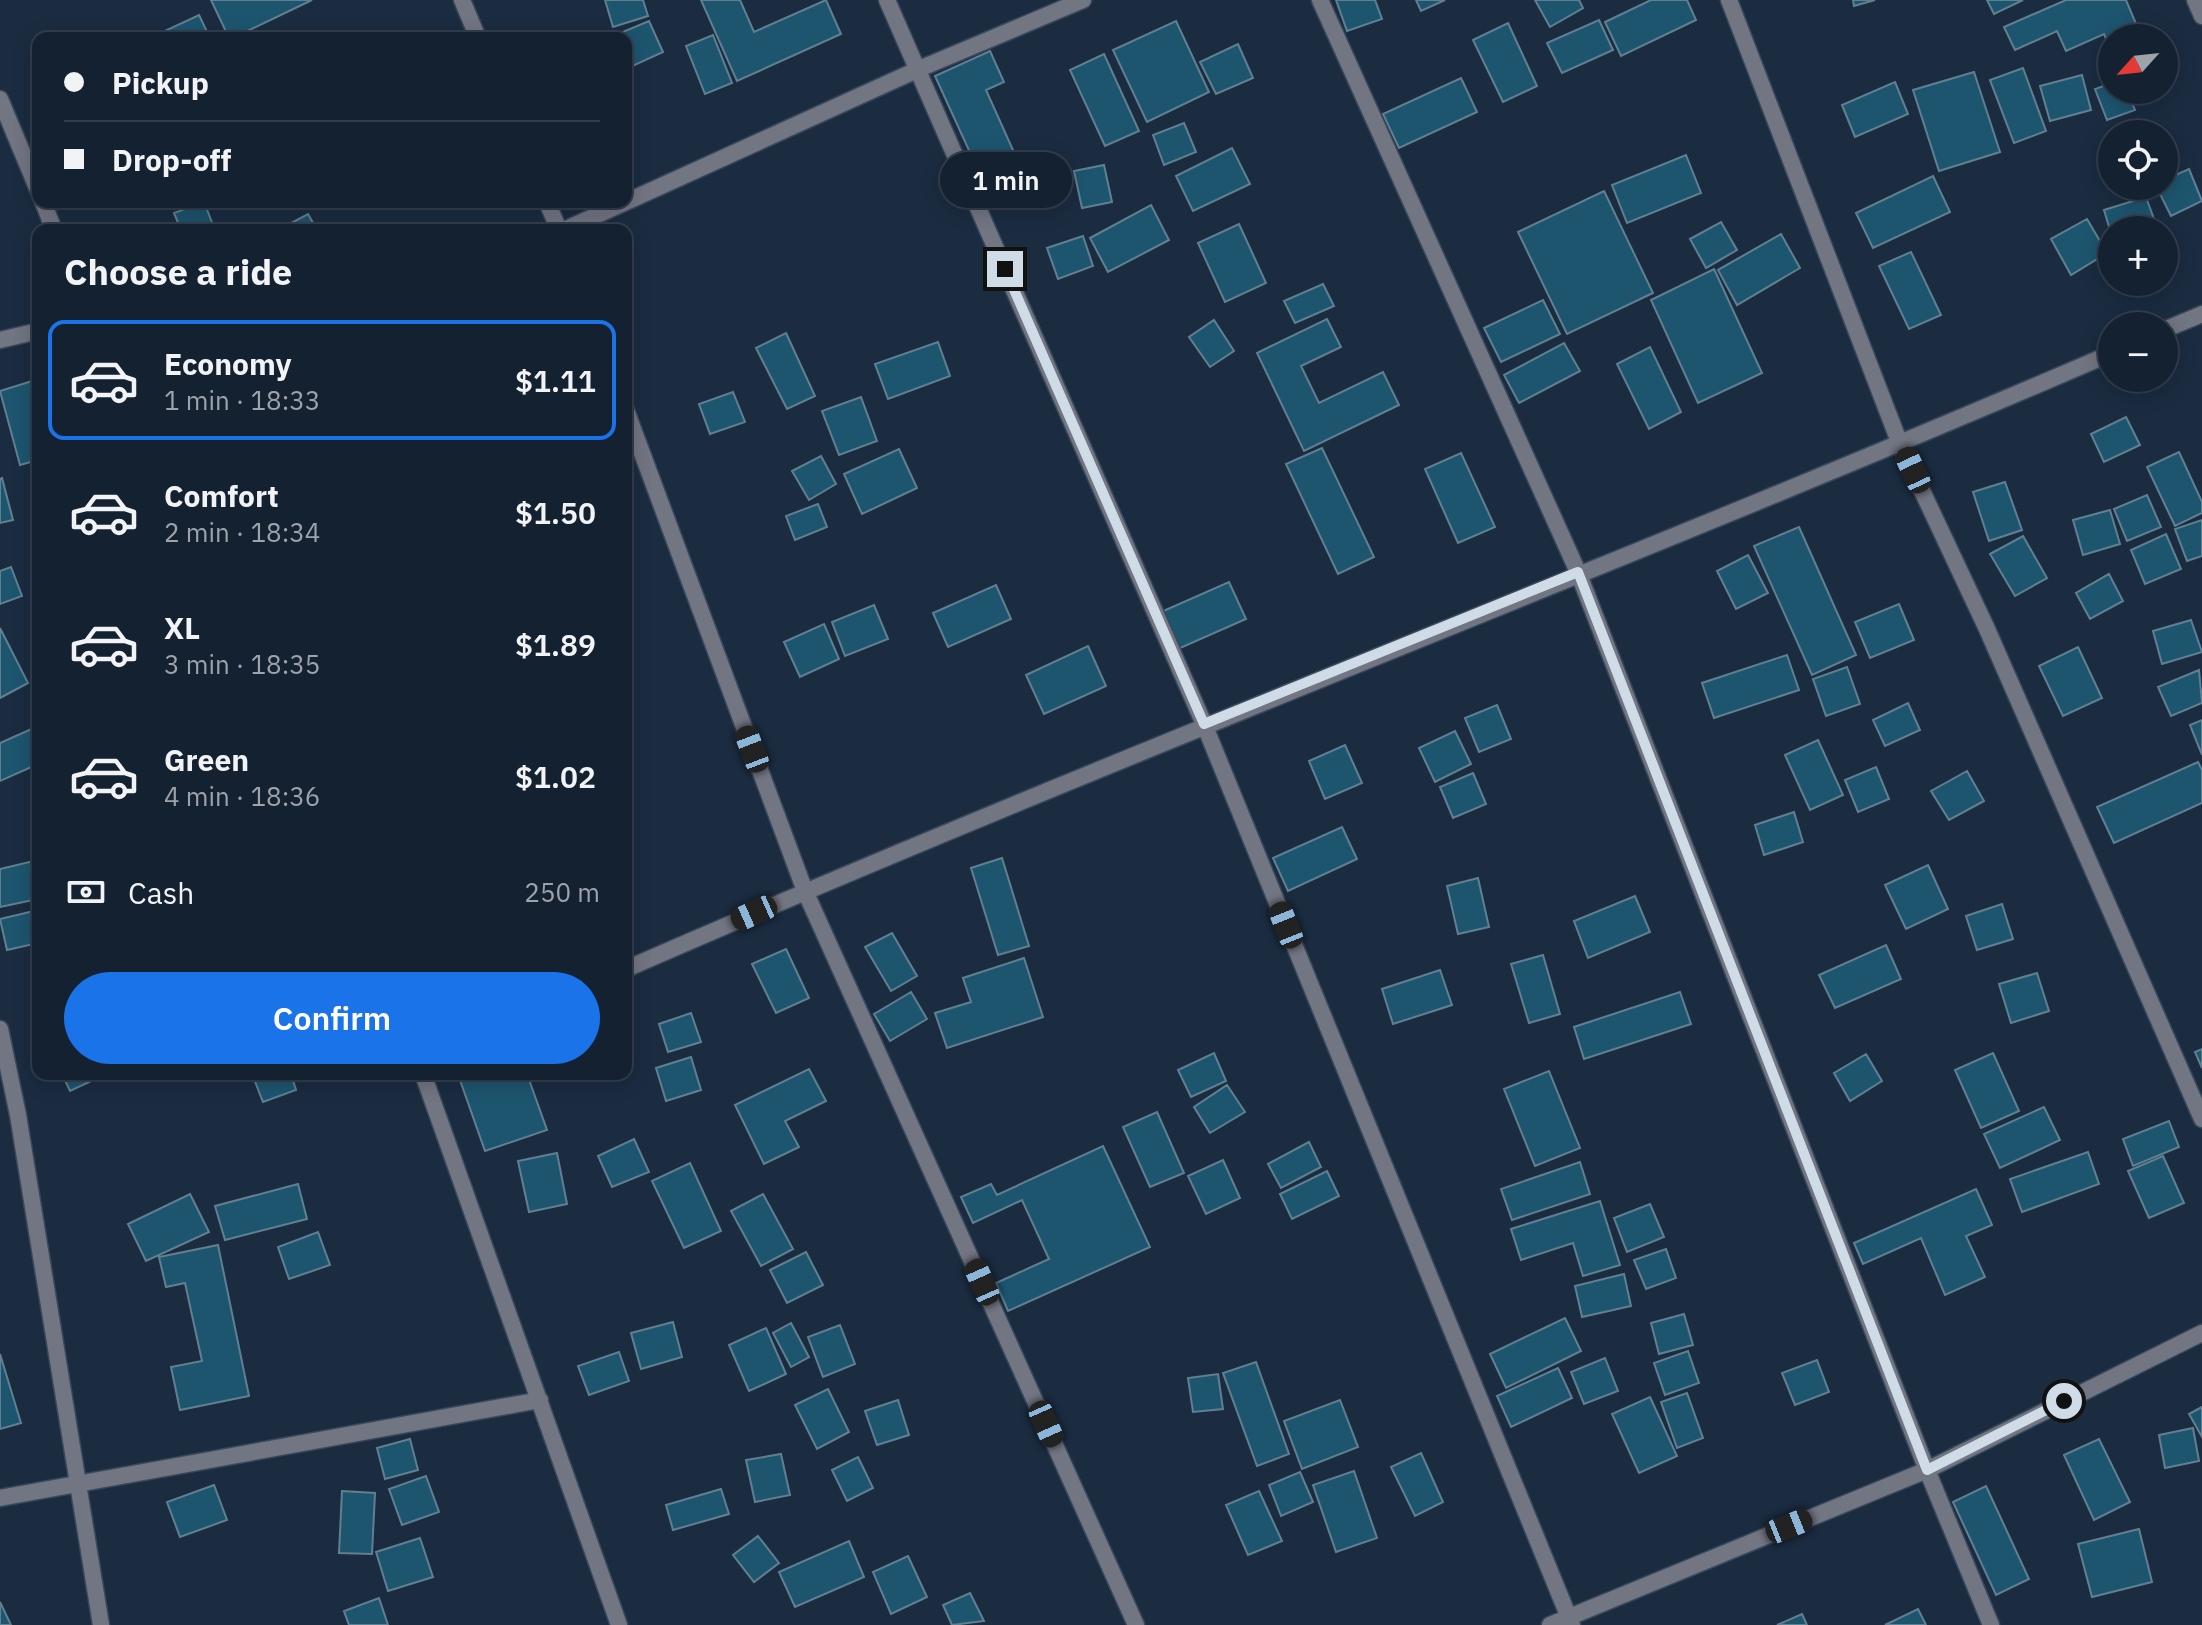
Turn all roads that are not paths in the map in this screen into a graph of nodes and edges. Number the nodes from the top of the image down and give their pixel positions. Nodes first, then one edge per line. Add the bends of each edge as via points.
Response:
1 (462, 0) edge
2 (887, 0) edge
3 (1083, 0) edge
4 (1320, 0) edge
5 (1729, 0) edge
6 (2195, 0) edge
7 (2202, 16) edge
8 (475, 32) edge
9 (919, 69) junction
10 (0, 99) edge
11 (32, 176) edge
12 (632, 199) edge
13 (612, 208) edge
14 (575, 224) edge
15 (2202, 314) edge
16 (2178, 324) edge
17 (32, 332) edge
18 (0, 340) edge
19 (2098, 359) edge
20 (632, 426) edge
21 (1900, 444) junction
22 (1578, 572) junction
23 (1204, 724) junction
24 (805, 891) junction
25 (632, 966) edge
26 (0, 1029) edge
27 (425, 1080) edge
28 (2202, 1119) edge
29 (2202, 1333) edge
30 (540, 1400) junction
31 (1927, 1470) junction
32 (79, 1484) junction
33 (0, 1498) edge
34 (1571, 1620) edge
35 (101, 1625) edge
36 (619, 1625) edge
37 (1136, 1625) edge
38 (1550, 1625) edge
39 (1991, 1625) edge

1 - 8 street
2 - 9 street
3 - 9 street
4 - 22 street
5 - 21 street
6 - 7 street
9 - 12 street
9 - 23 street
10 - 11 street
13 - 14 street
15 - 16 street
17 - 18 street
19 - 21 street
20 - 24 street
21 - 22 street
21 - 28 street
22 - 23 street
22 - 31 street
23 - 24 street
23 - 34 street
24 - 25 street
24 - 37 street
26 - 32 street
27 - 30 street
29 - 31 street
30 - 32 street
30 - 36 street
31 - 34 street
31 - 39 street
32 - 33 street
32 - 35 street
34 - 38 street

